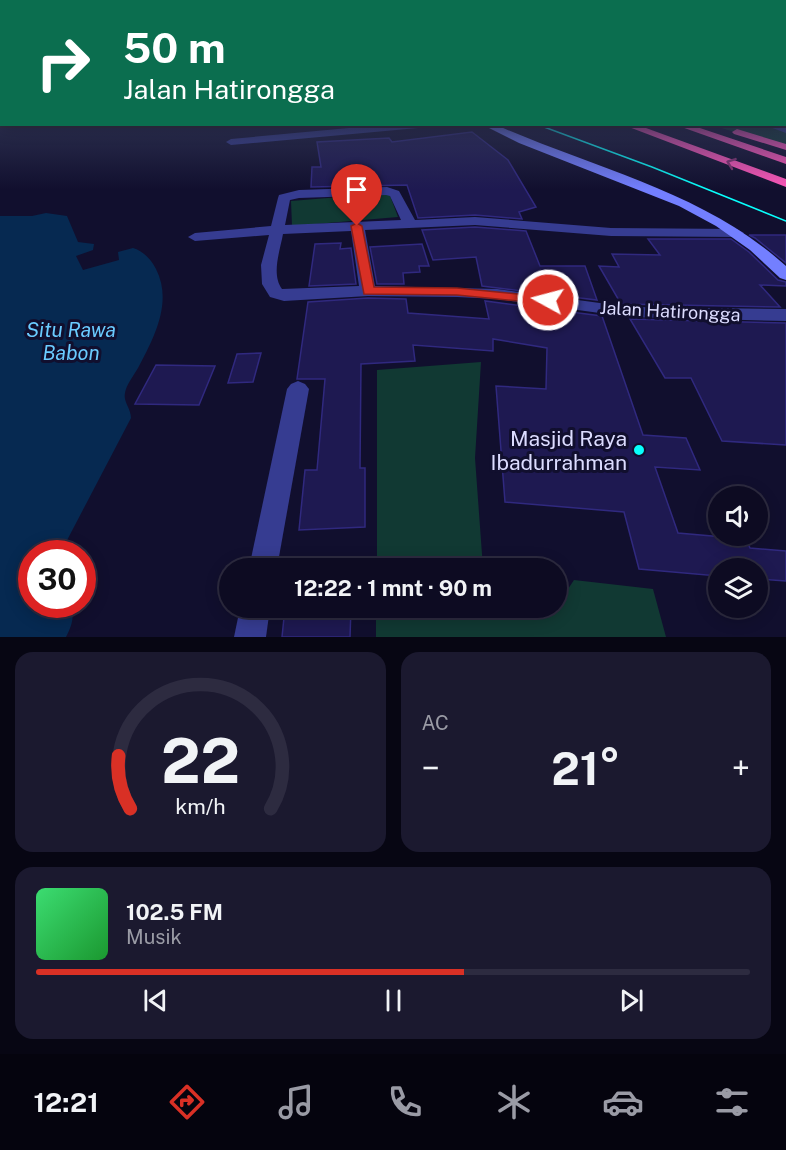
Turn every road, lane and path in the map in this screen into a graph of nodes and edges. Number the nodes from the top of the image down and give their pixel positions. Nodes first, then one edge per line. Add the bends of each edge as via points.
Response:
1 (355, 131) edge
2 (499, 131) edge
3 (644, 131) edge
4 (697, 131) edge
5 (734, 131) edge
6 (231, 142) dead end
7 (786, 147) edge
8 (786, 161) edge
9 (786, 183) edge
10 (410, 224) junction
11 (357, 226) junction
12 (277, 230) junction
13 (737, 233) junction
14 (195, 237) dead end
15 (786, 274) edge
16 (368, 291) junction
17 (786, 315) edge
18 (298, 389) dead end
19 (265, 558) edge
20 (253, 618) edge
21 (250, 637) edge

1 - 6 street
2 - 13 street via 674,200
9 -> 3 highway
4 - 8 highway
5 - 7 highway
10 - 11 street
10 - 12 street via 392,192 299,194 282,200
10 - 13 street via 475,221 611,232
11 - 12 street
11 - 16 street
12 - 14 street
12 - 16 street, Jalan Hatirongga via 269,265 270,284 276,294 297,297
13 - 15 street
16 - 17 street, Jalan Hatirongga via 497,294 629,312
18 - 19 street
20 - 21 street

